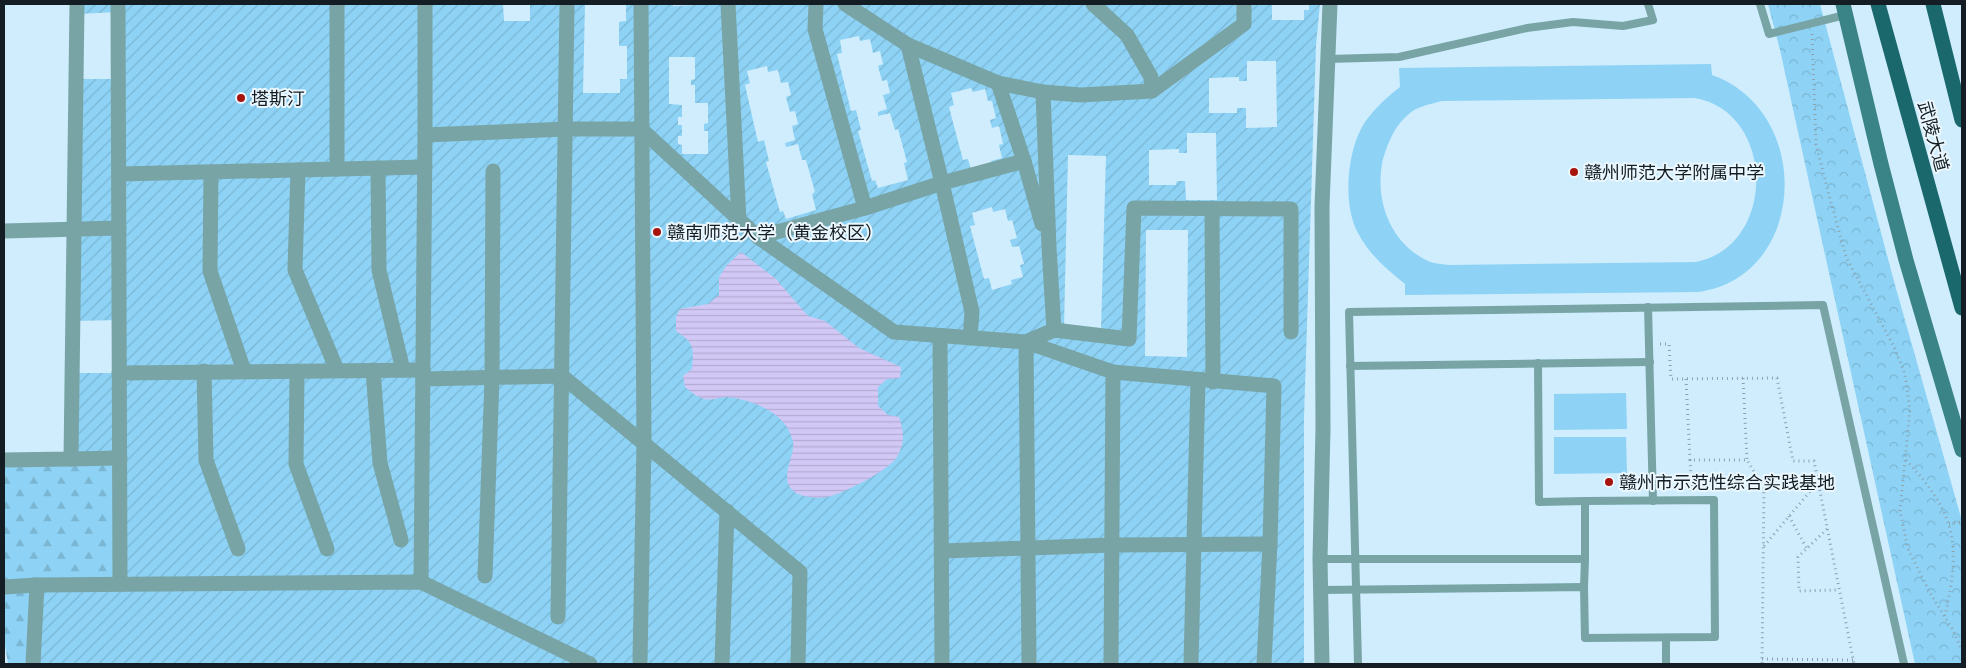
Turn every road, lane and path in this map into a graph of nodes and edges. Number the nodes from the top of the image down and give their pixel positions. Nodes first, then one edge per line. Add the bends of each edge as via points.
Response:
1 (77, 4) edge
2 (118, 4) edge
3 (337, 4) edge
4 (425, 4) edge
5 (567, 4) edge
6 (640, 4) edge
7 (728, 4) edge
8 (816, 4) edge
9 (845, 4) edge
10 (1093, 4) edge
11 (1244, 4) edge
12 (1330, 4) edge
13 (1648, 4) edge
14 (1760, 4) edge
15 (1878, 4) edge
16 (1933, 4) edge
17 (1844, 10) edge
18 (1812, 24) junction
19 (908, 45) junction
20 (1329, 59) junction
21 (998, 83) junction
22 (1152, 90) junction
23 (1043, 92) junction
24 (1962, 120) edge
25 (566, 129) junction
26 (641, 129) junction
27 (425, 135) junction
28 (1024, 161) junction
29 (425, 167) junction
30 (378, 168) junction
31 (337, 169) junction
32 (298, 170) junction
33 (493, 171) dead end
34 (211, 172) junction
35 (119, 174) junction
36 (942, 183) junction
37 (865, 208) junction
38 (1212, 209) junction
39 (739, 221) junction
40 (119, 228) junction
41 (74, 229) junction
42 (4, 231) edge
43 (758, 237) junction
44 (1049, 247) junction
45 (1648, 307) junction
46 (1962, 308) edge
47 (1054, 330) junction
48 (1291, 332) dead end
49 (940, 336) junction
50 (970, 338) junction
51 (1026, 342) junction
52 (1649, 344) junction
53 (1650, 362) junction
54 (1538, 363) junction
55 (1350, 366) junction
56 (297, 370) junction
57 (337, 370) junction
58 (373, 370) junction
59 (404, 370) junction
60 (204, 371) junction
61 (244, 371) junction
62 (1113, 372) junction
63 (119, 373) junction
64 (423, 374) junction
65 (562, 376) junction
66 (492, 378) junction
67 (1743, 378) junction
68 (1686, 379) junction
69 (1206, 381) junction
70 (644, 443) junction
71 (1962, 450) edge
72 (120, 458) junction
73 (71, 459) junction
74 (4, 460) edge
75 (1690, 460) junction
76 (1747, 460) junction
77 (1906, 460) junction
78 (1818, 482) junction
79 (1693, 500) junction
80 (1585, 501) junction
81 (1653, 501) junction
82 (728, 511) junction
83 (1789, 516) junction
84 (1962, 522) edge
85 (1948, 524) junction
86 (1827, 528) junction
87 (401, 540) dead end
88 (1193, 544) junction
89 (1270, 544) junction
90 (1112, 545) junction
91 (1763, 547) junction
92 (238, 549) dead end
93 (326, 549) dead end
94 (1029, 549) junction
95 (1807, 549) junction
96 (942, 551) junction
97 (1320, 559) junction
98 (1355, 559) junction
99 (1585, 559) junction
100 (485, 576) dead end
101 (421, 582) junction
102 (120, 584) junction
103 (37, 585) junction
104 (4, 587) edge
105 (1584, 587) junction
106 (1321, 590) junction
107 (1356, 590) junction
108 (1839, 590) junction
109 (558, 617) dead end
110 (1945, 617) junction
111 (1666, 638) junction
112 (1962, 651) edge
113 (1762, 659) junction
114 (1852, 660) junction
115 (640, 661) dead end
116 (33, 664) edge
117 (590, 664) edge
118 (722, 664) edge
119 (798, 664) edge
120 (942, 664) edge
121 (1029, 664) edge
122 (1110, 664) edge
123 (1191, 664) edge
124 (1264, 664) edge
125 (1322, 664) edge
126 (1358, 664) edge
127 (1666, 664) edge
128 (1762, 664) edge
129 (1854, 664) edge
130 (1904, 664) edge

1 - 41 street
2 - 35 street
3 - 31 street
4 - 27 street
5 - 25 street
6 - 26 street
7 - 39 street
8 - 37 street via 815,30
9 - 19 street
10 - 22 street via 1127,35 1151,77
11 - 22 street via 1244,24
12 - 20 street
13 - 20 lane via 1653,20 1623,26 1573,22 1527,28 1399,57
14 - 18 lane via 1769,34
15 - 46 main road, 武陵大道
16 - 24 main road, 武陵大道
17 - 18 lane
17 - 71 street via 1906,260
18 - 77 path via 1816,144 1846,257 1905,374 1910,410
19 - 21 street
19 - 36 street
20 - 97 street via 1322,206
21 - 23 street
21 - 28 street
22 - 23 street via 1081,95
23 - 44 street
25 - 26 street
25 - 27 street
25 - 65 street
26 - 39 street
26 - 70 street
27 - 29 street
28 - 36 street
28 - 44 street
29 - 30 street
29 - 64 street
30 - 31 street
30 - 59 street via 379,270
31 - 32 street
32 - 34 street
32 - 57 street via 295,270
33 - 66 street
34 - 35 street
34 - 61 street via 210,271
35 - 40 street
36 - 37 street
36 - 50 street via 972,312
37 - 43 street
38 - 47 street via 1134,208 1130,338
38 - 48 street via 1291,209
38 - 69 street
39 - 43 street
40 - 41 street
40 - 63 street
41 - 42 street
41 - 73 street
43 - 49 street via 894,332
44 - 47 street
45 - 52 lane
45 - 55 lane via 1349,312
45 - 130 lane via 1824,305
47 - 51 street
49 - 50 street
49 - 96 street
50 - 51 street
51 - 62 street
51 - 94 street
52 - 53 lane
52 - 68 path via 1669,344 1671,379
53 - 54 lane
53 - 81 lane
54 - 55 lane
54 - 80 lane via 1539,502
55 - 98 lane
56 - 57 street
56 - 61 street
56 - 93 street via 296,464
57 - 58 street
58 - 59 street
58 - 87 street via 380,462
59 - 64 street
60 - 61 street
60 - 63 street
60 - 92 street via 206,460
62 - 69 street
62 - 90 street
63 - 72 street
64 - 66 street
64 - 101 street
65 - 66 street
65 - 70 street
65 - 109 street
66 - 100 street
67 - 68 path
67 - 76 path
67 - 78 path via 1777,378 1793,461 1814,461
68 - 75 path
69 - 88 street
69 - 89 street via 1274,386
70 - 82 street
70 - 115 street
72 - 73 street
72 - 102 street
73 - 74 street
75 - 76 path
75 - 79 path
76 - 91 path via 1764,488
77 - 85 path via 1933,491 1944,509
77 - 110 path via 1900,510 1908,549
78 - 83 path
78 - 86 path
79 - 81 lane
79 - 111 lane via 1714,500 1715,637
80 - 81 lane
80 - 99 lane
82 - 118 street
82 - 119 street via 800,572
83 - 91 path
83 - 95 path
84 - 85 path
85 - 110 path via 1954,551
86 - 95 path
86 - 108 path
88 - 89 street
88 - 90 street
88 - 123 street
89 - 124 street
90 - 94 street
90 - 122 street
91 - 113 path
94 - 96 street
94 - 121 street
95 - 108 path via 1798,557 1799,591
96 - 120 street
97 - 98 lane
97 - 106 street
98 - 99 lane
98 - 107 lane
99 - 105 lane
101 - 102 street
101 - 117 street
102 - 103 street
103 - 104 street
103 - 116 street
105 - 107 lane
105 - 111 lane via 1585,638
106 - 107 lane
106 - 125 street
107 - 126 lane
108 - 114 path
110 - 112 path
111 - 127 lane
113 - 114 path
113 - 128 path
114 - 129 path

